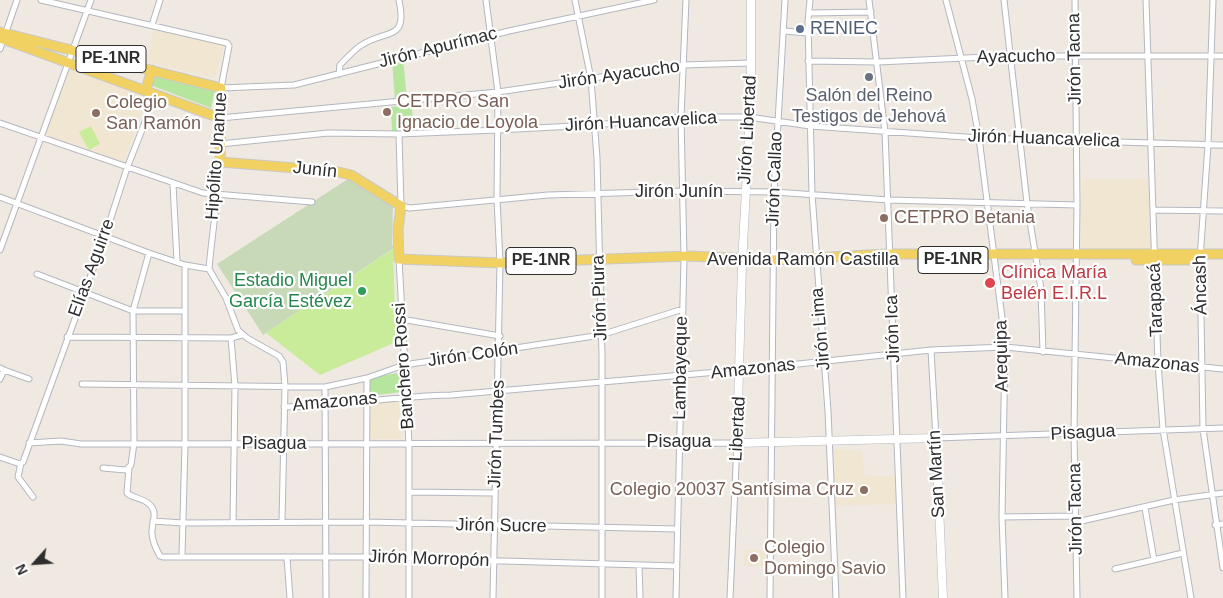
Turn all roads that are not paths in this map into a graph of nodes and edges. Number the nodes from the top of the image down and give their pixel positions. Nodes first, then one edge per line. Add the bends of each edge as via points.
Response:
1 (17, 0) edge
2 (41, 0) edge
3 (91, 0) edge
4 (160, 0) edge
5 (399, 0) edge
6 (486, 0) edge
7 (576, 0) edge
8 (654, 0) edge
9 (686, 0) edge
10 (751, 0) edge
11 (785, 0) edge
12 (810, 0) edge
13 (869, 0) edge
14 (946, 0) edge
15 (1004, 0) edge
16 (1075, 0) edge
17 (1146, 0) edge
18 (1213, 0) edge
19 (87, 12) junction
20 (871, 12) junction
21 (809, 13) junction
22 (579, 16) junction
23 (152, 25) junction
24 (784, 31) junction
25 (808, 33) junction
26 (2, 35) edge
27 (491, 36) junction
28 (0, 49) edge
29 (74, 49) junction
30 (1009, 56) junction
31 (1211, 56) junction
32 (1223, 56) edge
33 (1076, 57) junction
34 (1148, 57) junction
35 (961, 58) junction
36 (808, 61) junction
37 (878, 62) junction
38 (69, 63) junction
39 (751, 63) junction
40 (683, 65) junction
41 (152, 70) junction
42 (339, 74) junction
43 (591, 79) junction
44 (221, 88) junction
45 (146, 90) junction
46 (498, 92) junction
47 (156, 94) junction
48 (681, 117) junction
49 (750, 117) junction
50 (220, 118) junction
51 (778, 121) junction
52 (0, 123) edge
53 (593, 125) junction
54 (810, 126) junction
55 (498, 130) junction
56 (886, 132) junction
57 (399, 134) junction
58 (41, 137) junction
59 (979, 138) junction
60 (1020, 139) junction
61 (1076, 141) junction
62 (1151, 143) junction
63 (220, 144) junction
64 (1208, 145) junction
65 (1223, 145) edge
66 (220, 162) junction
67 (127, 168) junction
68 (173, 184) junction
69 (684, 191) junction
70 (596, 192) junction
71 (745, 192) junction
72 (774, 192) junction
73 (812, 194) junction
74 (218, 196) junction
75 (0, 197) edge
76 (497, 199) junction
77 (889, 200) junction
78 (312, 202) dead end
79 (1027, 203) junction
80 (18, 204) junction
81 (989, 204) junction
82 (1077, 205) junction
83 (401, 206) junction
84 (1203, 209) junction
85 (1153, 210) junction
86 (1223, 211) edge
87 (105, 236) junction
88 (0, 250) edge
89 (149, 253) junction
90 (1223, 254) edge
91 (1155, 256) junction
92 (891, 257) junction
93 (1037, 257) junction
94 (1200, 257) junction
95 (684, 258) junction
96 (816, 258) junction
97 (994, 258) junction
98 (1076, 258) junction
99 (399, 259) junction
100 (599, 260) junction
101 (1223, 260) edge
102 (177, 261) junction
103 (742, 261) junction
104 (500, 262) junction
105 (773, 262) junction
106 (185, 265) junction
107 (209, 269) junction
108 (37, 274) dead end
109 (84, 294) junction
110 (683, 309) junction
111 (133, 311) junction
112 (184, 311) junction
113 (401, 319) junction
114 (242, 335) junction
115 (601, 335) junction
116 (500, 336) junction
117 (67, 337) junction
118 (133, 337) junction
119 (186, 338) junction
120 (231, 338) junction
121 (1005, 347) junction
122 (930, 350) junction
123 (500, 352) junction
124 (1043, 352) junction
125 (894, 354) junction
126 (1075, 354) junction
127 (823, 361) junction
128 (1158, 363) junction
129 (404, 365) junction
130 (772, 368) junction
131 (1203, 368) junction
132 (2, 369) edge
133 (1223, 369) edge
134 (741, 370) junction
135 (683, 375) junction
136 (366, 378) junction
137 (0, 379) edge
138 (29, 379) dead end
139 (602, 381) junction
140 (82, 384) dead end
141 (132, 384) junction
142 (184, 385) junction
143 (235, 386) junction
144 (285, 386) junction
145 (325, 387) junction
146 (499, 390) junction
147 (406, 396) junction
148 (367, 400) junction
149 (284, 406) junction
150 (326, 406) junction
151 (1203, 428) junction
152 (1223, 428) edge
153 (1164, 429) junction
154 (1074, 434) junction
155 (1002, 436) junction
156 (936, 438) junction
157 (898, 440) junction
158 (830, 441) junction
159 (602, 442) junction
160 (679, 442) junction
161 (774, 442) junction
162 (29, 443) junction
163 (134, 443) junction
164 (498, 443) junction
165 (737, 443) junction
166 (185, 444) junction
167 (284, 444) junction
168 (325, 444) junction
169 (368, 444) junction
170 (409, 444) junction
171 (235, 445) junction
172 (0, 457) edge
173 (21, 464) junction
174 (103, 468) dead end
175 (129, 468) junction
176 (409, 492) junction
177 (495, 493) junction
178 (1223, 493) edge
179 (1212, 495) junction
180 (33, 497) dead end
181 (1174, 500) junction
182 (1145, 508) junction
183 (1002, 517) junction
184 (1076, 519) junction
185 (153, 521) junction
186 (282, 522) junction
187 (367, 522) junction
188 (182, 523) junction
189 (233, 523) junction
190 (326, 523) junction
191 (409, 523) junction
192 (1223, 524) edge
193 (1215, 525) junction
194 (495, 526) junction
195 (603, 528) junction
196 (677, 529) junction
197 (1183, 553) junction
198 (1222, 554) edge
199 (182, 555) junction
200 (326, 557) junction
201 (366, 557) junction
202 (287, 558) junction
203 (409, 559) junction
204 (1154, 560) junction
205 (494, 561) junction
206 (602, 562) junction
207 (639, 565) junction
208 (677, 566) junction
209 (1223, 568) edge
210 (1115, 569) dead end
211 (290, 598) edge
212 (326, 598) edge
213 (366, 598) edge
214 (409, 598) edge
215 (493, 598) edge
216 (602, 598) edge
217 (640, 598) edge
218 (676, 598) edge
219 (730, 598) edge
220 (770, 598) edge
221 (836, 598) edge
222 (903, 598) edge
223 (943, 598) edge
224 (1006, 598) edge
225 (1077, 598) edge
226 (1191, 598) edge

1 - 26 street
2 - 19 street
3 - 19 street
4 - 23 street
5 - 42 street via 402,25 360,45 340,65
6 - 27 street, Jirón Tumbes
7 - 22 street, Jirón Piura
8 - 22 street, Jirón Apurímac
9 - 40 street, Lambayeque
10 - 39 street, Jirón Libertad
11 - 24 street, Jirón Callao
12 - 21 street, Jirón Lima
13 - 20 street, Jirón Ica
14 - 35 street, Arequipa
15 - 30 street
16 - 33 street, Jirón Tacna
17 - 34 street, Tarapacá
18 - 31 street, Áncash
19 - 23 street
19 - 29 street
20 - 21 street
20 - 37 street, Jirón Ica
21 - 25 street, Jirón Lima
22 - 27 street, Jirón Apurímac
22 - 43 street, Jirón Piura
23 - 44 street, Hipólito Unanue via 229,44
24 - 25 street
24 - 51 street, Jirón Callao
25 - 36 street, Jirón Lima
26 - 28 street
26 - 29 main road, PE-1NR
26 - 38 main road
27 - 42 street, Jirón Apurímac
27 - 46 street, Jirón Tumbes
29 - 38 street
29 - 41 main road, PE-1NR
30 - 33 street, Ayacucho
30 - 35 street, Ayacucho
30 - 60 street
31 - 32 street, Ayacucho
31 - 34 street, Ayacucho
31 - 64 street, Áncash
33 - 34 street, Ayacucho
33 - 61 street, Jirón Tacna
34 - 62 street, Tarapacá
35 - 37 street, Ayacucho
35 - 59 street, Arequipa
36 - 37 street, Ayacucho
36 - 54 street, Jirón Lima
37 - 56 street, Jirón Ica
38 - 45 main road
38 - 58 street
39 - 40 street, Jirón Ayacucho
39 - 49 street, Jirón Libertad
40 - 43 street, Jirón Ayacucho
40 - 48 street, Lambayeque
41 - 44 main road, PE-1NR
41 - 45 main road
42 - 44 street, Jirón Apurímac via 294,85
43 - 46 street, Jirón Ayacucho
43 - 53 street, Jirón Piura
44 - 50 main road, Hipólito Unanue
45 - 47 main road
46 - 50 street, Jirón Ayacucho
46 - 55 street, Jirón Tumbes
47 - 50 main road
47 - 67 street, Elías Aguirre
48 - 49 street, Jirón Huancavelica
48 - 53 street, Jirón Huancavelica
48 - 69 street, Lambayeque
49 - 51 street, Jirón Huancavelica
49 - 71 street, Jirón Libertad
50 - 63 main road, Hipólito Unanue
51 - 54 street, Jirón Huancavelica
51 - 72 street, Jirón Callao
52 - 58 street
53 - 55 street, Jirón Huancavelica
53 - 70 street, Jirón Piura via 597,158
54 - 56 street, Jirón Huancavelica
54 - 73 street, Jirón Lima
55 - 57 street, Jirón Huancavelica
55 - 76 street, Jirón Tumbes
56 - 59 street, Jirón Huancavelica
56 - 77 street, Jirón Ica
57 - 63 street, Jirón Huancavelica via 328,133
57 - 83 street, Banchero Rossi
58 - 67 street
58 - 80 street
59 - 60 street, Jirón Huancavelica
59 - 81 street, Arequipa
60 - 61 street, Jirón Huancavelica
60 - 79 street
61 - 62 street, Jirón Huancavelica
61 - 82 street, Jirón Tacna
62 - 64 street, Jirón Huancavelica
62 - 85 street, Tarapacá
63 - 66 main road, Hipólito Unanue
64 - 65 street, Jirón Huancavelica
64 - 84 street, Áncash
66 - 74 street, Hipólito Unanue
66 - 83 main road, Junín via 351,174
67 - 68 street
67 - 87 street, Elías Aguirre
68 - 74 street
68 - 102 street
69 - 70 street, Jirón Junín
69 - 71 street, Jirón Junín
69 - 95 street, Lambayeque
70 - 76 street, Jirón Junín
70 - 100 street, Jirón Piura
71 - 72 street, Jirón Junín
71 - 103 street, Jirón Libertad
72 - 73 street, Jirón Junín
72 - 105 street, Jirón Callao
73 - 77 street, Jirón Junín
73 - 96 street, Jirón Lima
74 - 78 street
74 - 107 street, Hipólito Unanue
75 - 80 street
76 - 83 street, Jirón Junín via 410,208
76 - 104 street, Jirón Tumbes
77 - 81 street, Jirón Junín
77 - 92 street, Jirón Ica
79 - 81 street, Jirón Junín
79 - 82 street, Jirón Junín
79 - 93 street
80 - 87 street
80 - 88 street
81 - 97 street, Arequipa
82 - 98 street, Jirón Tacna
83 - 99 main road, Banchero Rossi
84 - 85 street
84 - 86 street
84 - 94 street, Áncash
85 - 91 street, Tarapacá
87 - 89 street
87 - 109 street, Elías Aguirre
89 - 102 street
89 - 111 street
90 - 94 main road, Avenida Ramón Castilla / PE-1NR
91 - 94 main road, Avenida Ramón Castilla / PE-1NR
91 - 98 main road, Avenida Ramón Castilla / PE-1NR
91 - 128 street, Tarapacá
92 - 96 main road, Avenida Ramón Castilla / PE-1NR
92 - 97 main road, Avenida Ramón Castilla / PE-1NR
92 - 125 street, Jirón Ica
93 - 97 main road, Avenida Ramón Castilla / PE-1NR
93 - 98 main road, Avenida Ramón Castilla / PE-1NR
93 - 124 street
94 - 101 main road, Avenida Ramón Castilla / PE-1NR
94 - 131 street, Áncash
95 - 100 main road, Avenida Ramón Castilla / PE-1NR
95 - 103 main road, Avenida Ramón Castilla / PE-1NR
95 - 110 street, Lambayeque
96 - 105 main road, Avenida Ramón Castilla / PE-1NR
96 - 127 street, Jirón Lima
97 - 121 street, Arequipa
98 - 126 street, Jirón Tacna
99 - 104 main road, Avenida Ramón Castilla / PE-1NR
99 - 113 street, Banchero Rossi
100 - 104 main road, Avenida Ramón Castilla / PE-1NR
100 - 115 street, Jirón Piura
102 - 106 street
103 - 105 main road, Avenida Ramón Castilla / PE-1NR
103 - 134 street, Libertad
104 - 116 street, Jirón Tumbes
105 - 130 street, Jirón Callao
106 - 107 street
106 - 112 street
107 - 114 street
108 - 109 street
109 - 111 street
109 - 117 street, Elías Aguirre
110 - 115 street, Jirón Colón
110 - 135 street, Lambayeque
111 - 112 street
111 - 118 street
112 - 119 street
113 - 116 street
113 - 129 street, Banchero Rossi
114 - 120 street
114 - 144 street via 281,358
115 - 123 street, Jirón Colón
115 - 139 street, Jirón Piura
116 - 123 street, Jirón Tumbes
117 - 118 street
117 - 162 street, Elías Aguirre
118 - 119 street
118 - 141 street
119 - 120 street
119 - 142 street
120 - 143 street
121 - 122 street, Amazonas
121 - 124 street, Amazonas
121 - 155 street, Arequipa
122 - 125 street, Amazonas
122 - 156 street, San Martín
123 - 129 street, Jirón Colón
123 - 146 street, Jirón Tumbes
124 - 126 street, Amazonas
125 - 127 street, Amazonas
125 - 157 street, Jirón Ica
126 - 128 street, Amazonas
126 - 154 street, Jirón Tacna
127 - 130 street, Amazonas
127 - 158 street, Jirón Lima
128 - 131 street, Amazonas
128 - 153 street, Tarapacá
129 - 136 street, Jirón Colón
129 - 147 street, Banchero Rossi
130 - 134 street, Amazonas
130 - 161 street, Jirón Callao
131 - 133 street, Amazonas
131 - 151 street, Áncash
132 - 137 street
132 - 138 street
134 - 135 street, Amazonas
134 - 165 street, Libertad
135 - 139 street, Amazonas
135 - 160 street, Lambayeque
136 - 145 street, Jirón Colón
136 - 148 street
139 - 146 street, Amazonas
139 - 159 street, Jirón Piura
140 - 141 street, Jirón Colón
141 - 142 street, Jirón Colón
141 - 163 street
142 - 143 street, Jirón Colón
142 - 166 street
143 - 144 street, Jirón Colón
143 - 171 street
144 - 145 street, Jirón Colón
144 - 149 street
145 - 150 street
146 - 147 street, Amazonas
146 - 164 street, Jirón Tumbes
147 - 148 street, Amazonas
147 - 170 street, Banchero Rossi
148 - 150 street, Amazonas
148 - 169 street
149 - 150 street, Amazonas
149 - 167 street
150 - 168 street
151 - 152 street, Pisagua
151 - 153 street, Pisagua
151 - 179 street, Áncash
153 - 154 street, Pisagua
153 - 181 street, Tarapacá
154 - 155 street, Pisagua
154 - 184 street, Jirón Tacna
155 - 156 street, Pisagua
155 - 183 street, Arequipa
156 - 157 street, Pisagua
156 - 223 street, San Martín
157 - 158 street, Pisagua
157 - 222 street, Jirón Ica
158 - 161 street, Pisagua
158 - 221 street, Jirón Lima
159 - 160 street, Pisagua
159 - 164 street, Pisagua
159 - 195 street, Jirón Piura
160 - 165 street, Pisagua
160 - 196 street, Lambayeque
161 - 165 street, Pisagua
161 - 220 street, Jirón Callao
162 - 163 street, Pisagua
162 - 173 street, Elías Aguirre
163 - 166 street, Pisagua
163 - 175 street
164 - 170 street, Pisagua
164 - 177 street, Jirón Tumbes
165 - 219 street, Libertad
166 - 171 street, Pisagua
166 - 188 street
167 - 168 street, Pisagua
167 - 171 street, Pisagua
167 - 186 street
168 - 169 street, Pisagua
168 - 190 street
169 - 170 street, Pisagua
169 - 187 street
170 - 176 street, Banchero Rossi
171 - 189 street
172 - 173 street
173 - 180 street via 18,478
174 - 175 street
175 - 185 street via 128,492 153,508
176 - 177 street
176 - 191 street, Banchero Rossi
177 - 194 street, Jirón Tumbes
178 - 179 street
179 - 181 street
179 - 193 street, Áncash
181 - 182 street
181 - 197 street, Tarapacá
182 - 184 street
182 - 204 street
183 - 184 street
183 - 224 street, Arequipa
184 - 225 street, Jirón Tacna
185 - 188 street, Jirón Sucre
185 - 199 street, Jirón Morropón via 151,532 160,556
186 - 189 street, Jirón Sucre
186 - 190 street, Jirón Sucre
187 - 190 street, Jirón Sucre
187 - 191 street, Jirón Sucre
187 - 201 street
188 - 189 street, Jirón Sucre
188 - 199 street
190 - 200 street
191 - 194 street, Jirón Sucre
191 - 203 street, Banchero Rossi
192 - 193 street
193 - 198 street, Áncash
194 - 195 street, Jirón Sucre
194 - 205 street, Jirón Tumbes
195 - 196 street, Jirón Sucre
195 - 206 street, Jirón Piura
196 - 208 street, Lambayeque
197 - 204 street
197 - 226 street, Tarapacá
198 - 209 street, Áncash
199 - 202 street, Jirón Morropón
200 - 201 street, Jirón Morropón
200 - 202 street, Jirón Morropón
200 - 212 street
201 - 203 street, Jirón Morropón
201 - 213 street
202 - 211 street
203 - 205 street, Jirón Morropón
203 - 214 street, Banchero Rossi
204 - 210 street
205 - 206 street, Jirón Morropón
205 - 215 street, Jirón Tumbes
206 - 207 street, Jirón Morropón
206 - 216 street, Jirón Piura
207 - 208 street, Jirón Morropón
207 - 217 street
208 - 218 street, Lambayeque

